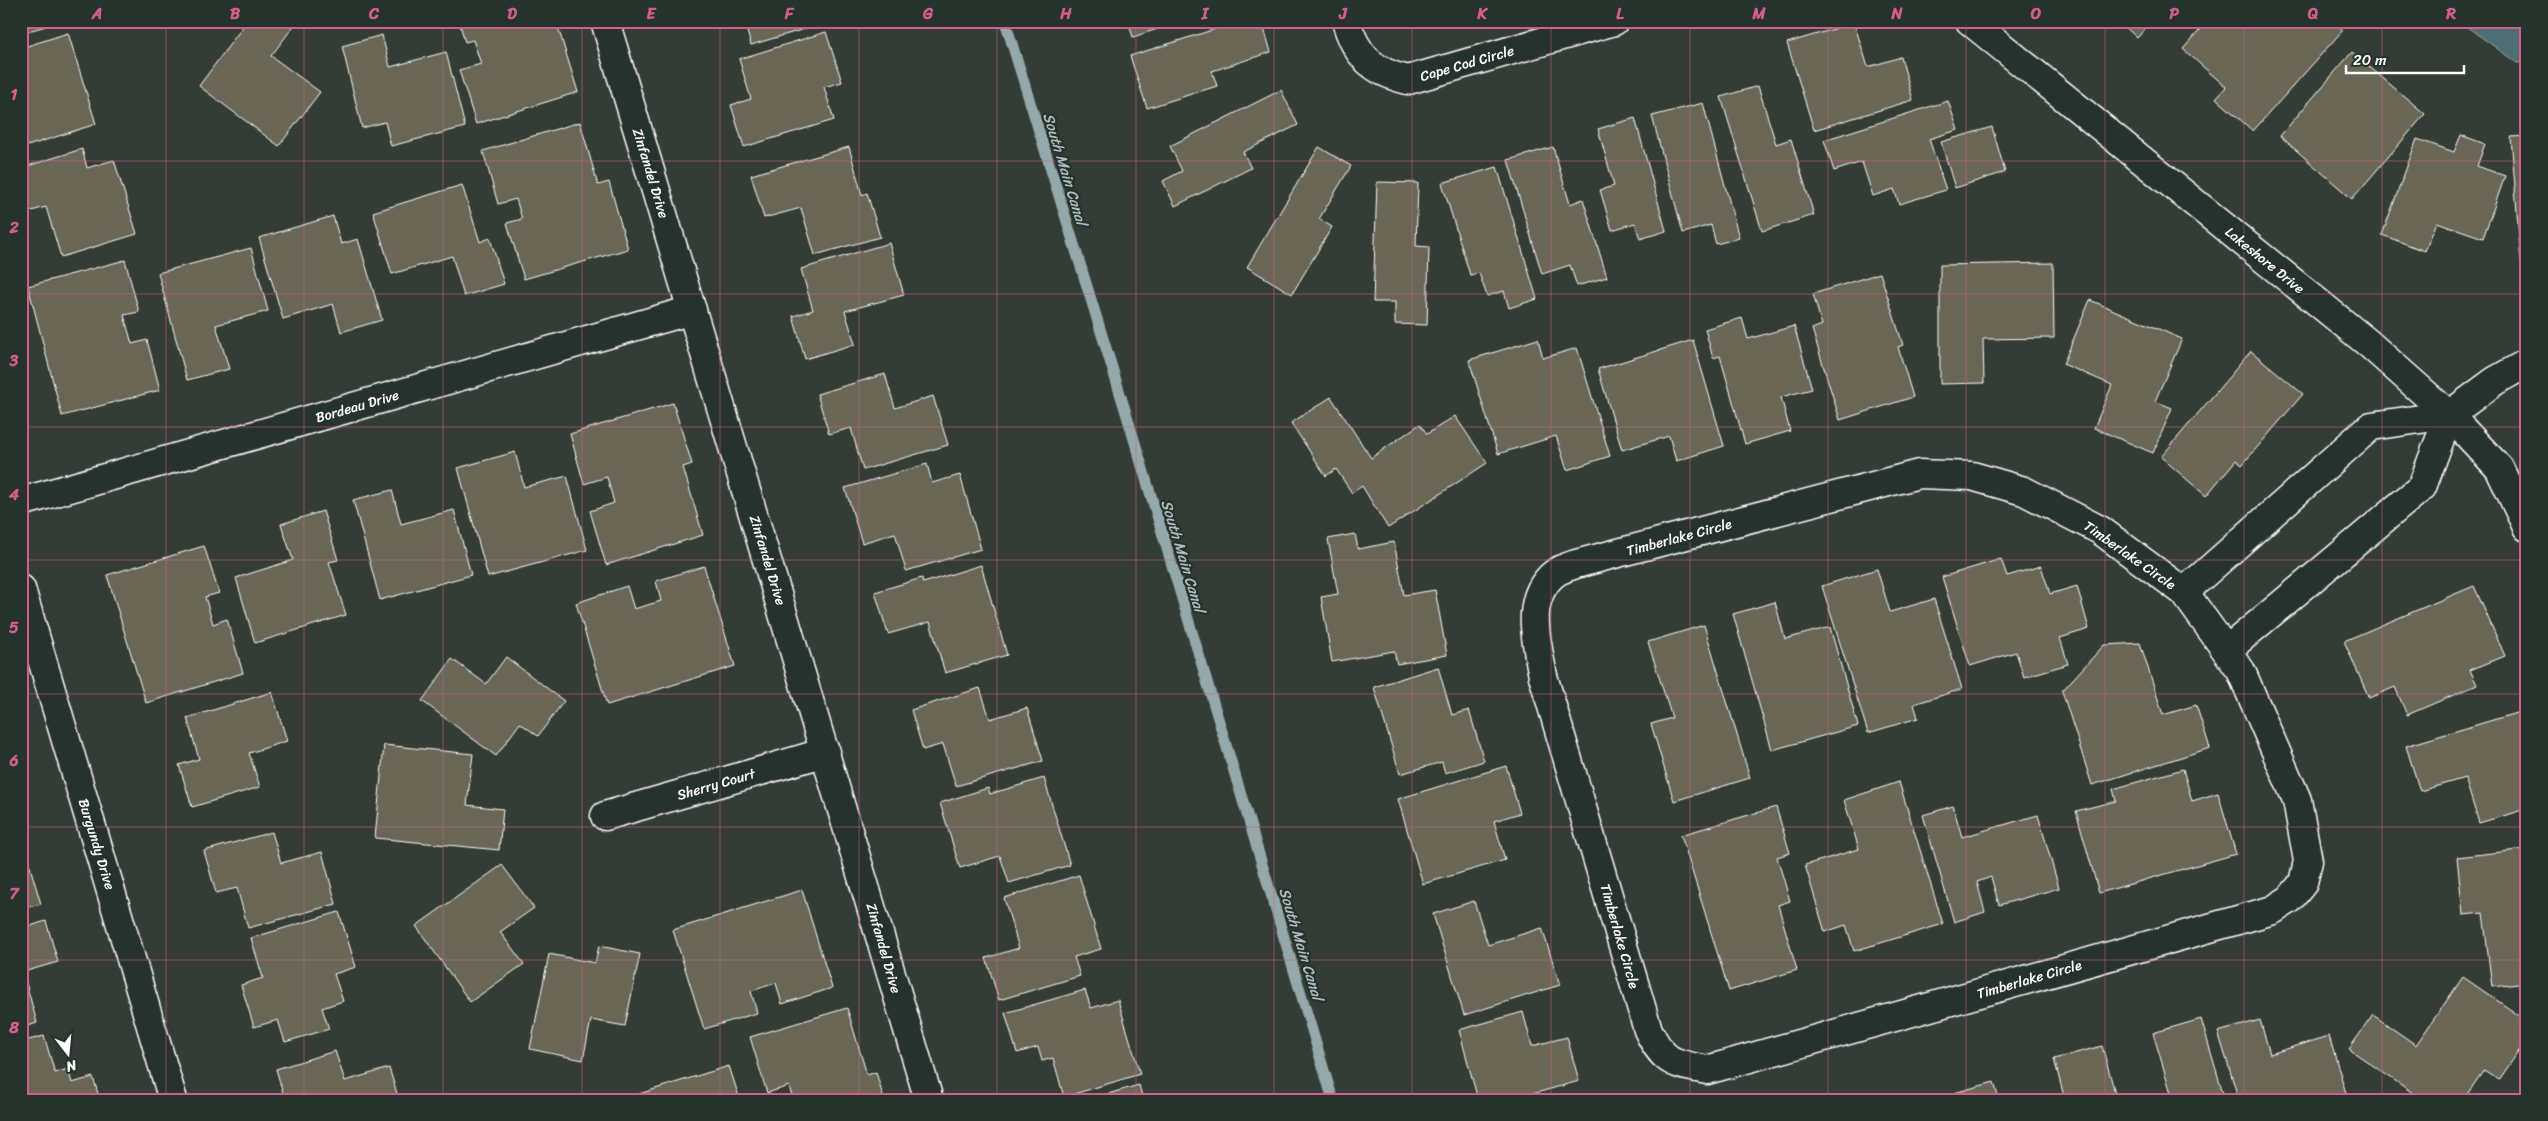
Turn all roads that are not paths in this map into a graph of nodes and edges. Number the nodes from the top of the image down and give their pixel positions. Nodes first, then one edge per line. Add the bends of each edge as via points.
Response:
1 (605, 21) edge
2 (1346, 21) edge
3 (1614, 21) edge
4 (1970, 21) edge
5 (692, 310) junction
6 (2527, 363) edge
7 (2449, 415) junction
8 (21, 502) edge
9 (2527, 527) edge
10 (21, 589) edge
11 (2184, 592) junction
12 (2227, 650) junction
13 (826, 752) junction
14 (605, 816) dead end
15 (173, 1100) edge
16 (929, 1100) edge

1 - 5 street, Zinfandel Drive
2 - 3 street, Cape Cod Circle via 1363,59 1390,76 1408,80
4 - 7 street, Lakeshore Drive via 2368,343
5 - 8 street, Bordeau Drive
5 - 13 street, Zinfandel Drive
6 - 7 street, Timberlake Circle via 2495,381
7 - 9 street, Lakeshore Drive via 2499,468
7 - 11 street, Timberlake Circle via 2371,426
7 - 12 street via 2422,488
10 - 15 street, Burgundy Drive
11 - 12 street, Timberlake Circle
11 - 12 street, Timberlake Circle via 2100,530 2024,490 1972,476 1920,474 1555,572 1543,587 1535,606 1534,630 1543,676 1648,1030 1657,1050 1674,1064 1707,1070 2273,910 2290,899 2303,883 2308,861 2297,800 2241,671
13 - 14 street, Sherry Court
13 - 16 street, Zinfandel Drive

